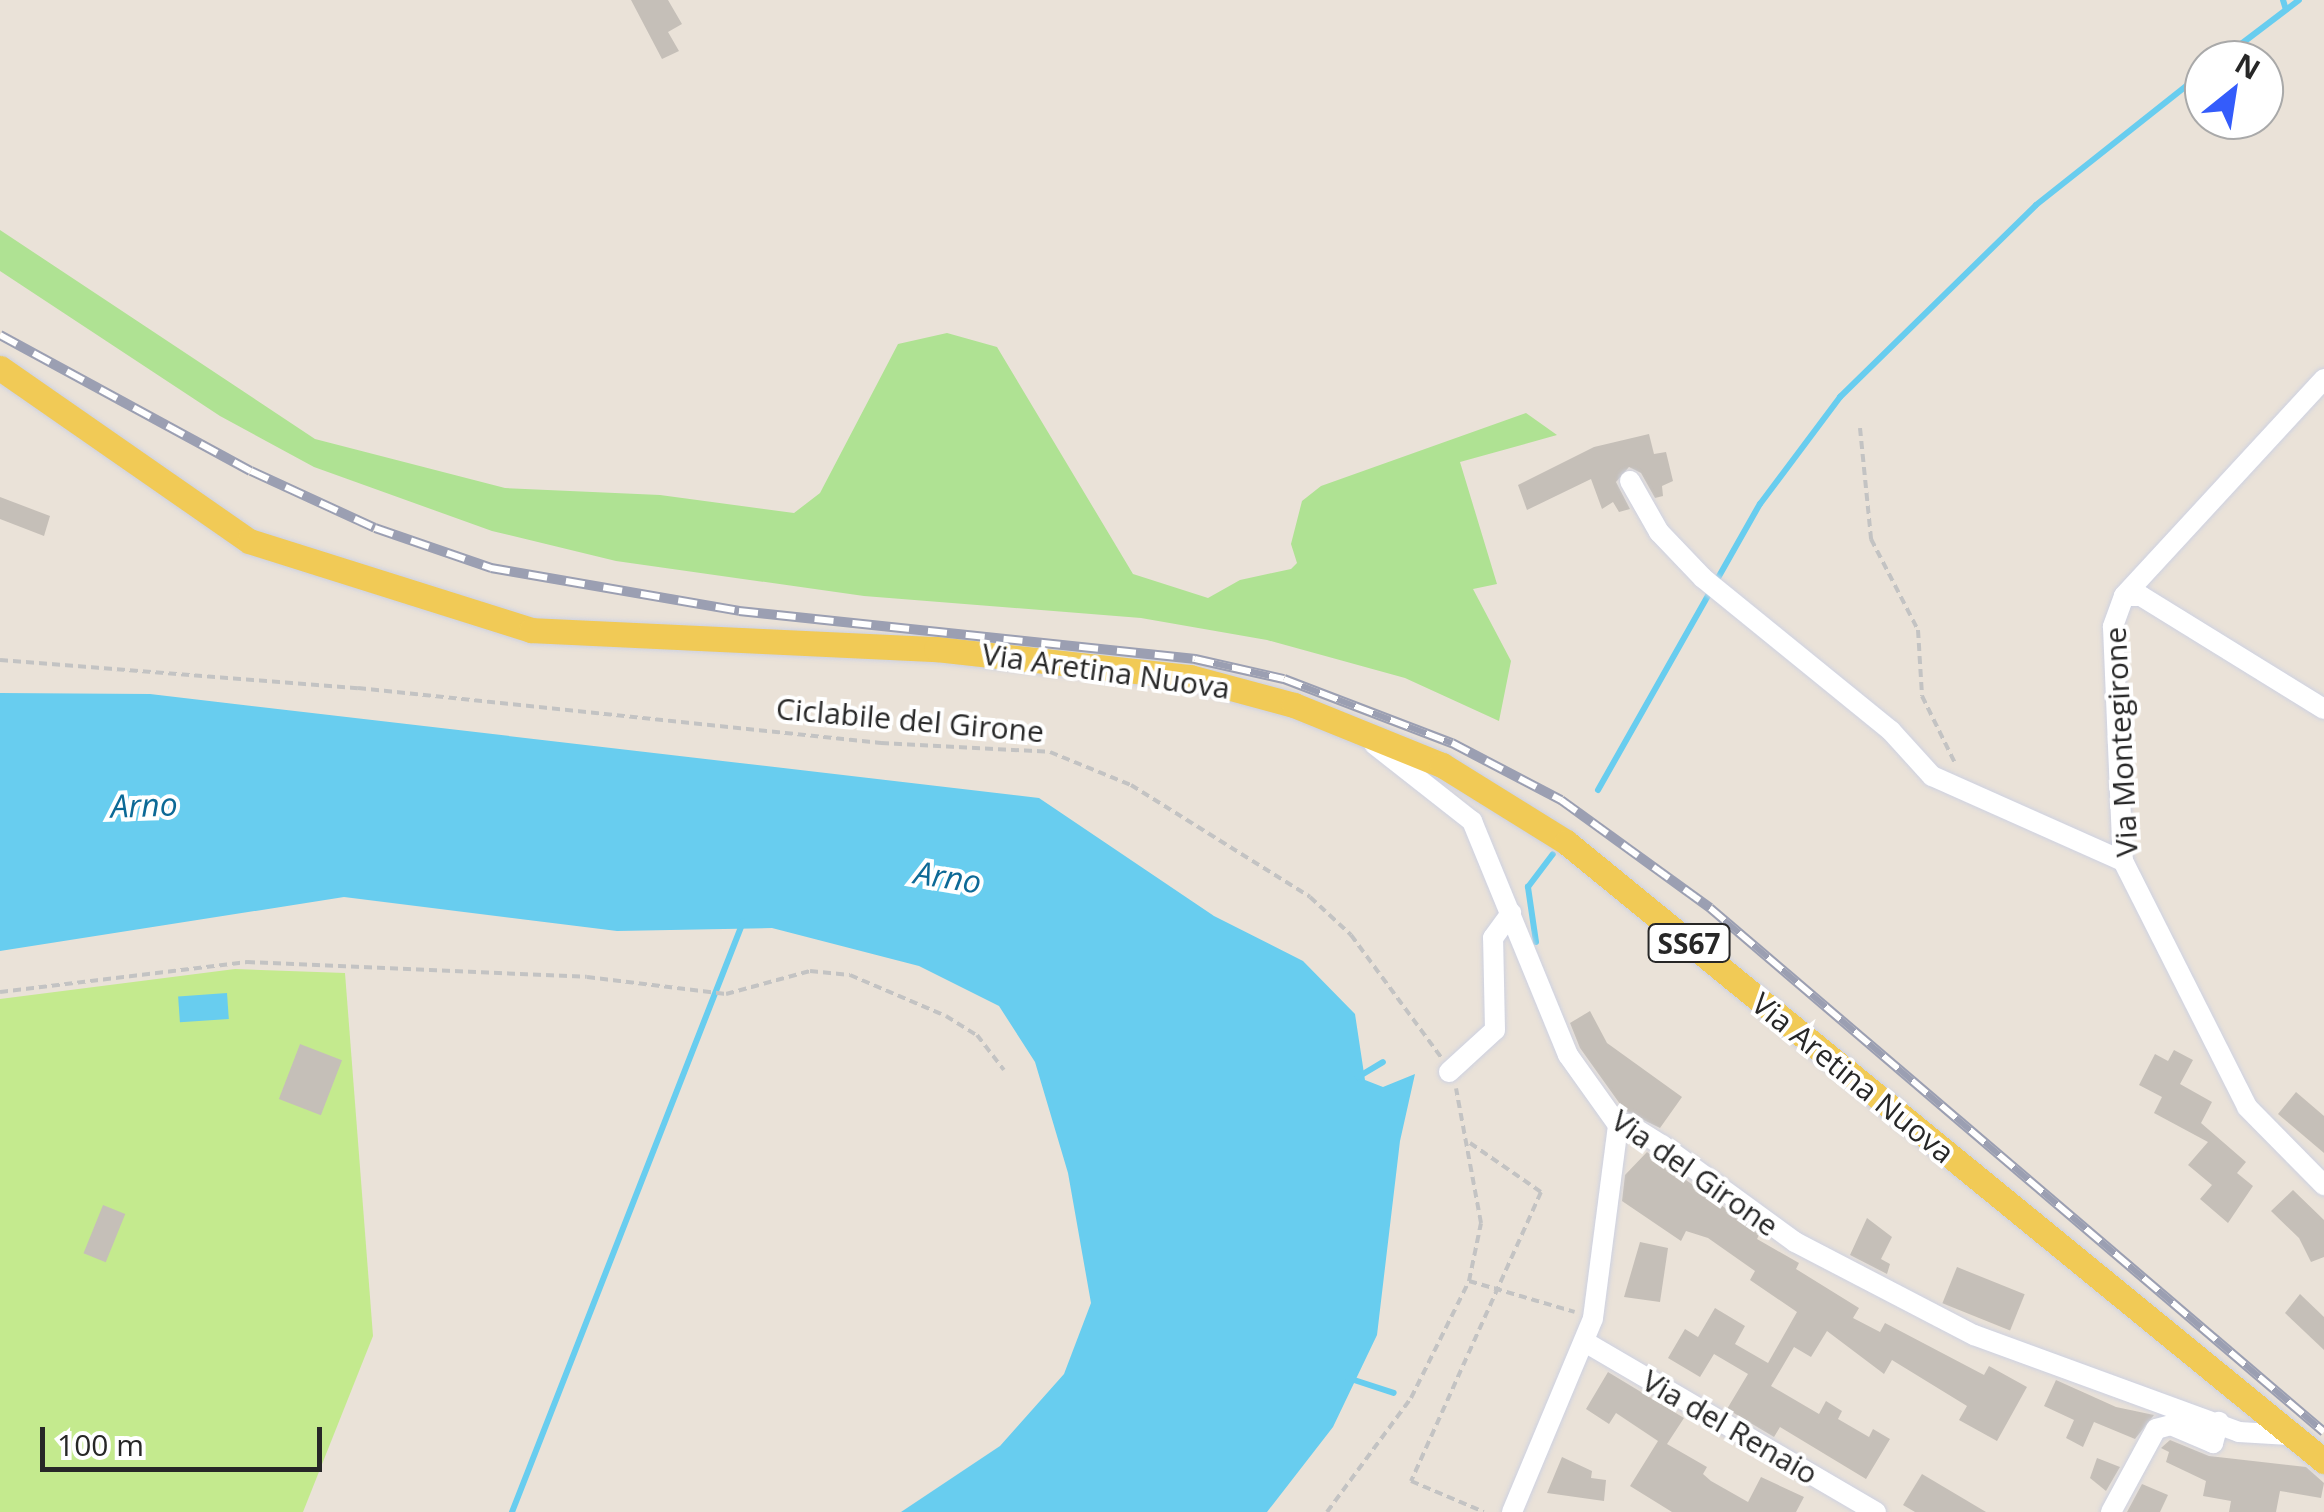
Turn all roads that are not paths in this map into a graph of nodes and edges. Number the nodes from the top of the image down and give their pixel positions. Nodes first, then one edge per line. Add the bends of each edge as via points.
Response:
1 (0, 368) edge
2 (2324, 380) edge
3 (1630, 481) dead end
4 (2124, 596) junction
5 (2324, 709) edge
6 (1352, 728) junction
7 (2123, 862) junction
8 (1511, 913) junction
9 (1449, 1072) road end
10 (1618, 1126) junction
11 (2324, 1185) edge
12 (1585, 1342) junction
13 (2238, 1396) junction
14 (2218, 1422) junction
15 (2289, 1435) junction
16 (2324, 1461) edge
17 (1512, 1512) edge
18 (1876, 1512) edge
19 (2111, 1512) edge

1 - 6 main road, Via Aretina Nuova / SS67 via 249,541 532,630 1051,659 1240,688
2 - 4 street, Via Montegirone
3 - 7 street via 1659,532 1703,578 1891,732 1932,776
4 - 5 street via 2141,596
4 - 7 street, Via Montegirone via 2113,627
6 - 8 street, Via del Girone via 1472,821
6 - 13 main road, Via Aretina Nuova / SS67 via 1500,796 1566,842
7 - 11 street, Via Montegirone via 2247,1107
8 - 9 street via 1494,938 1495,1030
8 - 10 street, Via del Girone via 1577,1074
10 - 12 street via 1600,1289
10 - 14 street, Via del Girone via 1628,1124 1662,1145 1796,1242 1940,1320
12 - 17 street
12 - 18 street, Via del Renaio
13 - 14 street
13 - 15 main road, Via Aretina Nuova / SS67
14 - 15 street, Via del Girone via 2252,1435
14 - 19 street via 2213,1443 2171,1425 2156,1429
15 - 16 main road, Via Aretina Nuova / SS67

